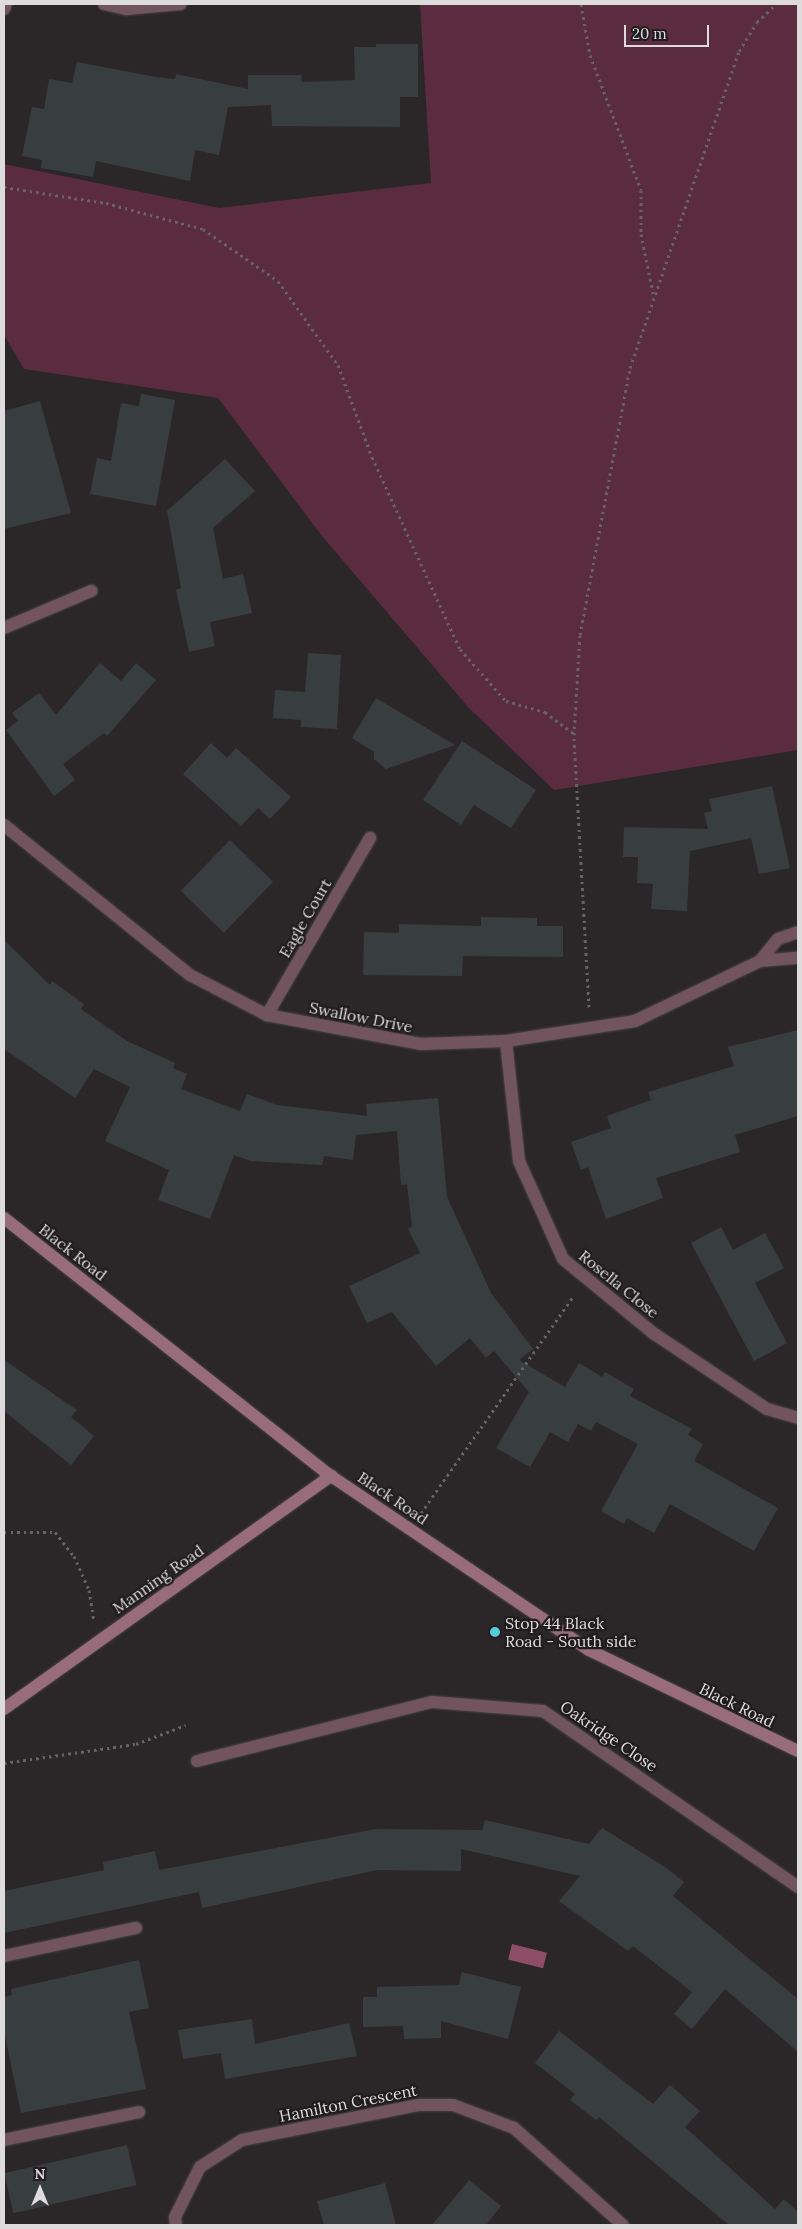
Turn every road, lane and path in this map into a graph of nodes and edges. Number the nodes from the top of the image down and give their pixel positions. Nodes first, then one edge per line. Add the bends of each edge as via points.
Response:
1 (6, 4) edge
2 (104, 4) edge
3 (181, 4) edge
4 (581, 4) edge
5 (776, 4) edge
6 (4, 9) edge
7 (4, 187) edge
8 (654, 299) junction
9 (91, 591) dead end
10 (4, 628) edge
11 (574, 734) junction
12 (4, 824) edge
13 (370, 838) dead end
14 (798, 932) edge
15 (798, 958) edge
16 (760, 961) junction
17 (267, 1015) junction
18 (591, 1030) junction
19 (506, 1041) junction
20 (4, 1218) edge
21 (586, 1278) junction
22 (798, 1418) edge
23 (331, 1476) junction
24 (410, 1529) junction
25 (4, 1532) edge
26 (98, 1641) junction
27 (4, 1709) edge
28 (186, 1725) dead end
29 (798, 1751) edge
30 (197, 1761) dead end
31 (4, 1763) edge
32 (798, 1887) edge
33 (136, 1928) dead end
34 (4, 1956) edge
35 (139, 2112) dead end
36 (4, 2140) edge
37 (176, 2225) edge
38 (623, 2225) edge

1 - 6 street
2 - 3 street via 126,10
4 - 8 path via 590,55 641,190 641,234
5 - 8 path via 757,22 739,51
7 - 11 path via 106,203 203,229 278,281 338,365 372,457 460,649 506,701 545,712
8 - 11 path via 630,368 586,607
9 - 10 street
11 - 18 path
12 - 17 street, Swallow Drive via 190,975
13 - 17 street, Eagle Court
14 - 16 street, Swallow Drive via 778,939
15 - 16 street, Swallow Drive
16 - 18 street, Swallow Drive via 635,1021
17 - 19 street, Swallow Drive via 420,1044
18 - 19 street, Swallow Drive
19 - 21 street, Rosella Close via 519,1161 562,1259
20 - 23 main road, Black Road
21 - 22 street, Rosella Close via 652,1333 767,1409
21 - 24 path
23 - 24 main road, Black Road
23 - 26 main road, Manning Road
24 - 29 main road, Black Road via 589,1650
25 - 26 path via 55,1532 74,1556 89,1590
26 - 27 main road, Manning Road
28 - 31 path via 136,1744
30 - 32 street, Oakridge Close via 432,1702 543,1711
33 - 34 street
35 - 36 street
37 - 38 street, Hamilton Crescent via 200,2167 242,2140 418,2105 453,2105 514,2128

